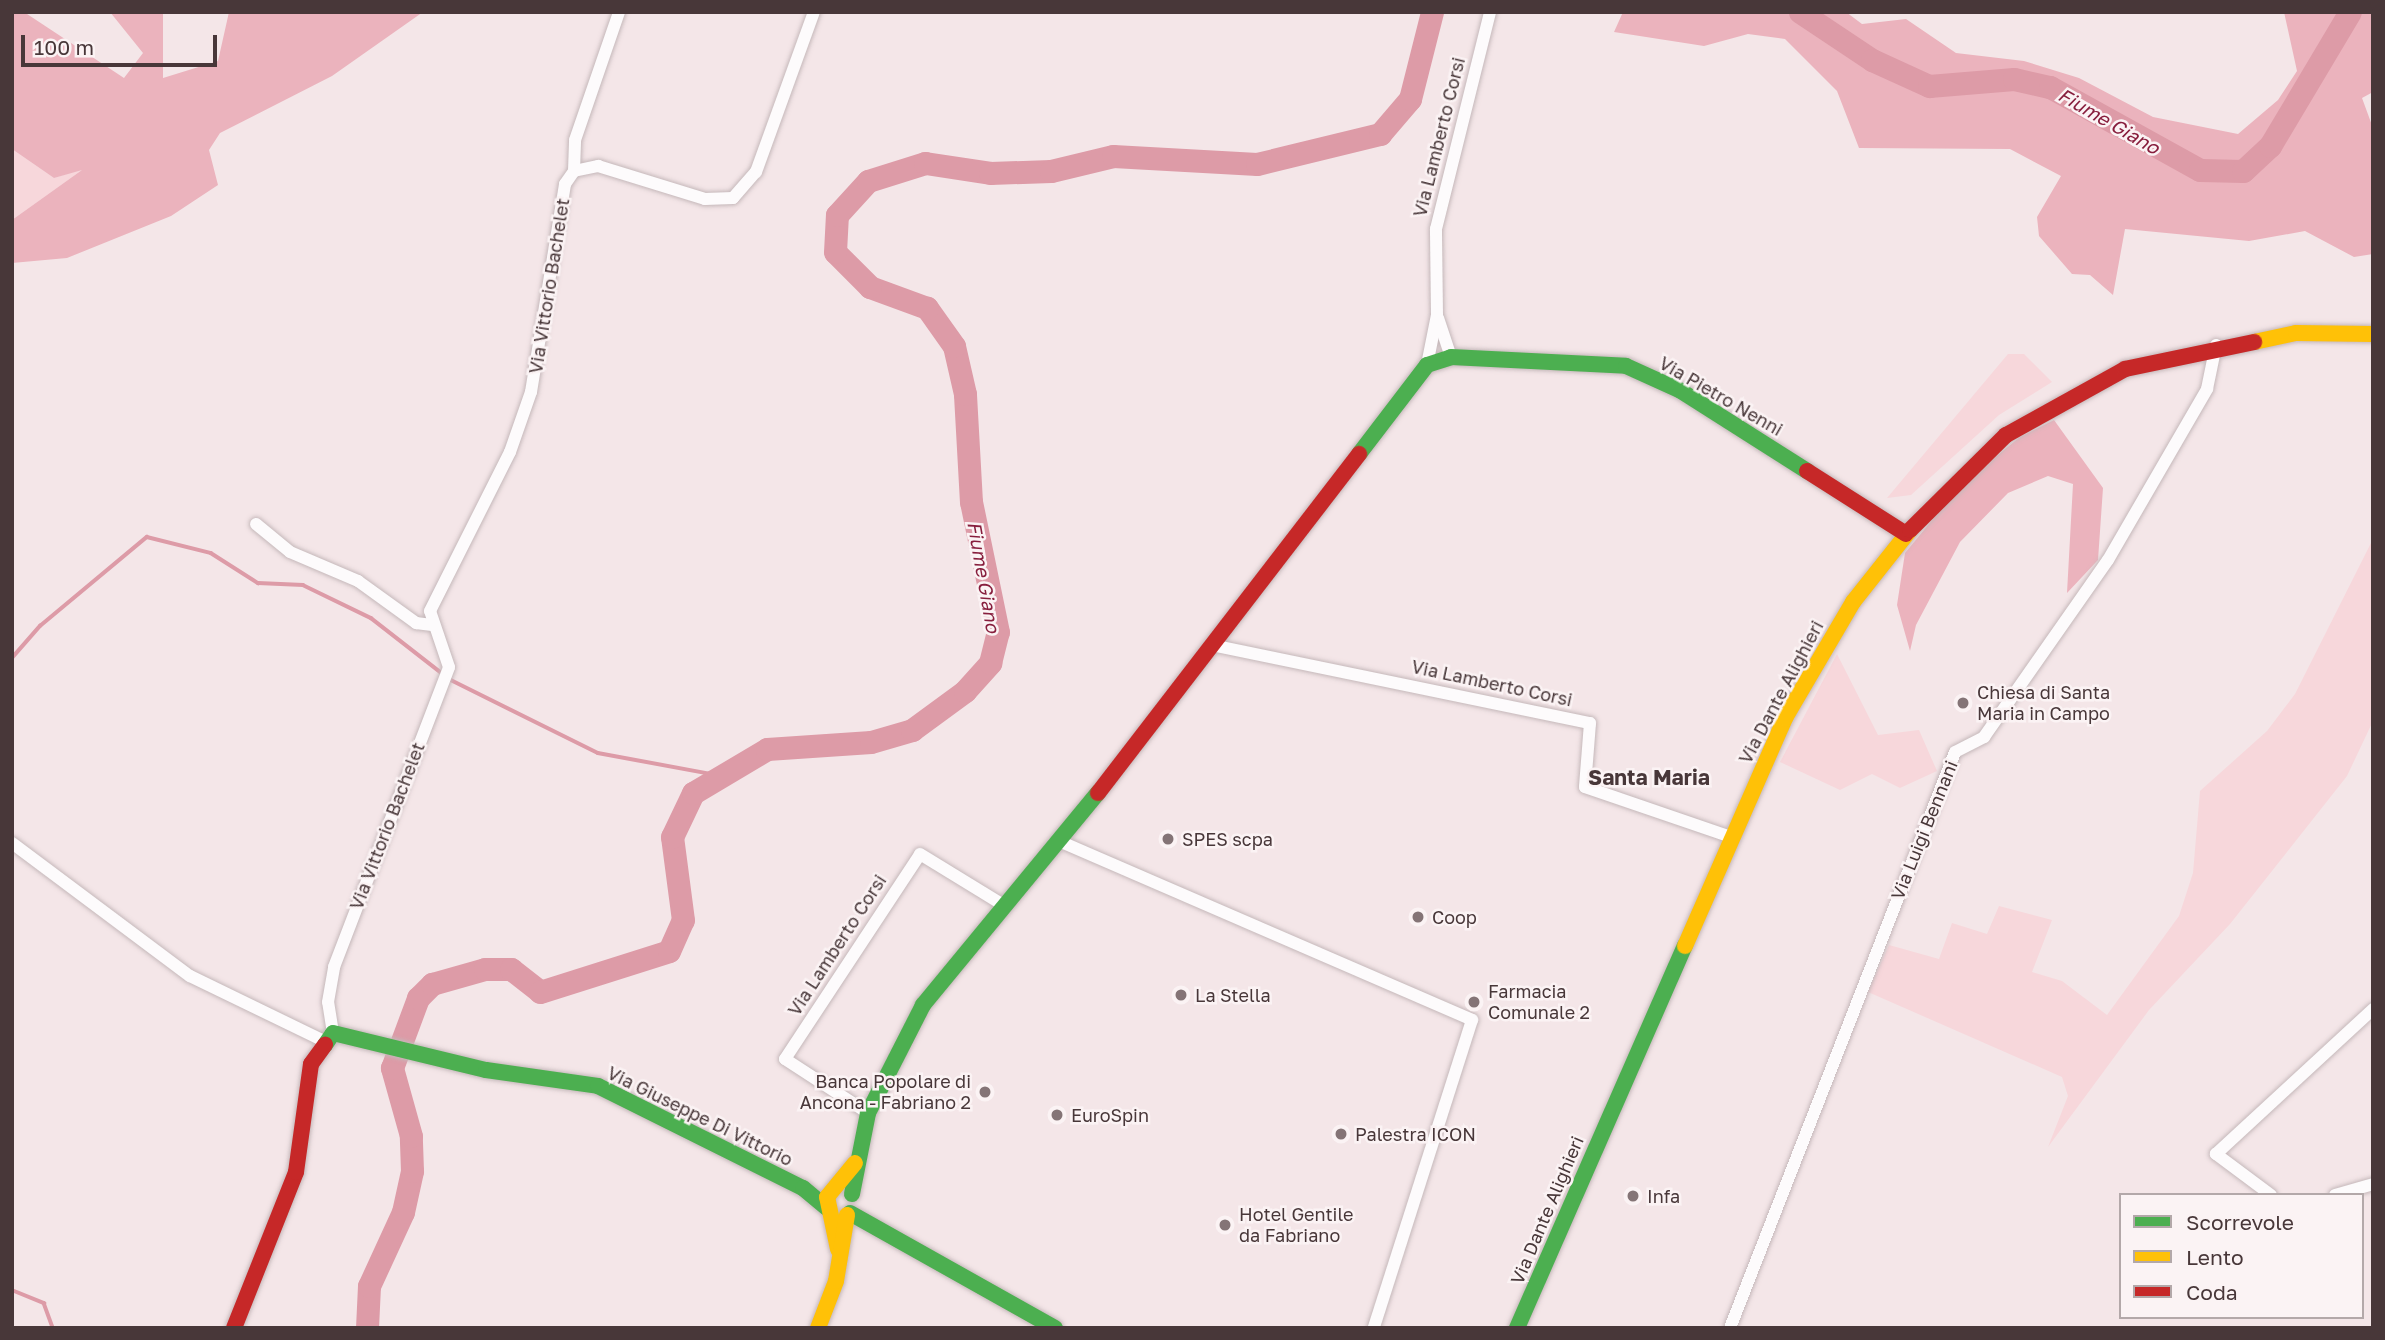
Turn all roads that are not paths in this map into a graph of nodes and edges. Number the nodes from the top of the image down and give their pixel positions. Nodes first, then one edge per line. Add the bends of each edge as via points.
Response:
1 (619, 12) edge
2 (814, 12) edge
3 (1490, 12) edge
4 (575, 171) junction
5 (1437, 315) junction
6 (2373, 334) edge
7 (2216, 345) junction
8 (1451, 357) junction
9 (1427, 365) junction
10 (256, 524) dead end
11 (1906, 534) junction
12 (432, 625) junction
13 (1212, 645) junction
14 (1731, 837) junction
15 (1061, 842) junction
16 (12, 843) edge
17 (1005, 906) junction
18 (2373, 1009) edge
19 (328, 1037) junction
20 (868, 1113) junction
21 (855, 1163) junction
22 (2373, 1184) edge
23 (2268, 1193) edge
24 (2342, 1193) edge
25 (829, 1201) junction
26 (851, 1206) junction
27 (886, 1230) junction
28 (841, 1260) junction
29 (234, 1328) edge
30 (817, 1328) edge
31 (1055, 1328) edge
32 (1374, 1328) edge
33 (1517, 1328) edge
34 (1730, 1328) edge

1 - 4 street via 575,139
2 - 4 street via 756,172 733,198 705,199 598,166
3 - 5 street, Via Lamberto Corsi via 1436,229
4 - 12 street, Via Vittorio Bachelet via 565,184 522,425 446,571 430,611
5 - 8 street, Via Lamberto Corsi
5 - 9 street, Via Lamberto Corsi
6 - 7 main road, Via Dante Alighieri via 2295,333
7 - 11 main road, Via Dante Alighieri via 2125,369 2068,396 2006,435
7 - 34 street, Via Luigi Bennani via 2207,389 2108,560 1984,737 1955,752
8 - 9 main road
8 - 11 main road, Via Pietro Nenni via 1626,366 1681,391
9 - 13 main road, Via Lamberto Corsi
10 - 12 street via 290,552 358,581 416,623
11 - 14 main road, Via Dante Alighieri via 1818,656
12 - 19 street, Via Vittorio Bachelet via 450,667 334,967
13 - 14 street, Via Lamberto Corsi via 1590,723 1585,787
13 - 15 main road, Via Lamberto Corsi
14 - 33 main road, Via Dante Alighieri
15 - 17 main road, Via Lamberto Corsi
15 - 32 street via 1472,1020 1396,1271
16 - 19 street via 190,976
17 - 20 main road, Via Lamberto Corsi via 923,1005
17 - 20 street, Via Lamberto Corsi via 920,854 785,1059
18 - 23 street via 2216,1154
19 - 25 main road, Via Giuseppe Di Vittorio via 378,1042 486,1070 598,1086
19 - 29 main road via 312,1064 296,1172
20 - 21 main road, Via Lamberto Corsi
21 - 25 main road, Via Lamberto Corsi
21 - 26 main road, Via Lamberto Corsi
22 - 24 street
25 - 26 main road, Via Giuseppe Di Vittorio
25 - 26 main road, Via Giuseppe Di Vittorio
25 - 28 main road
26 - 27 main road
26 - 28 main road, Via Lamberto Corsi
27 - 28 main road via 860,1234
27 - 31 main road
28 - 30 main road

